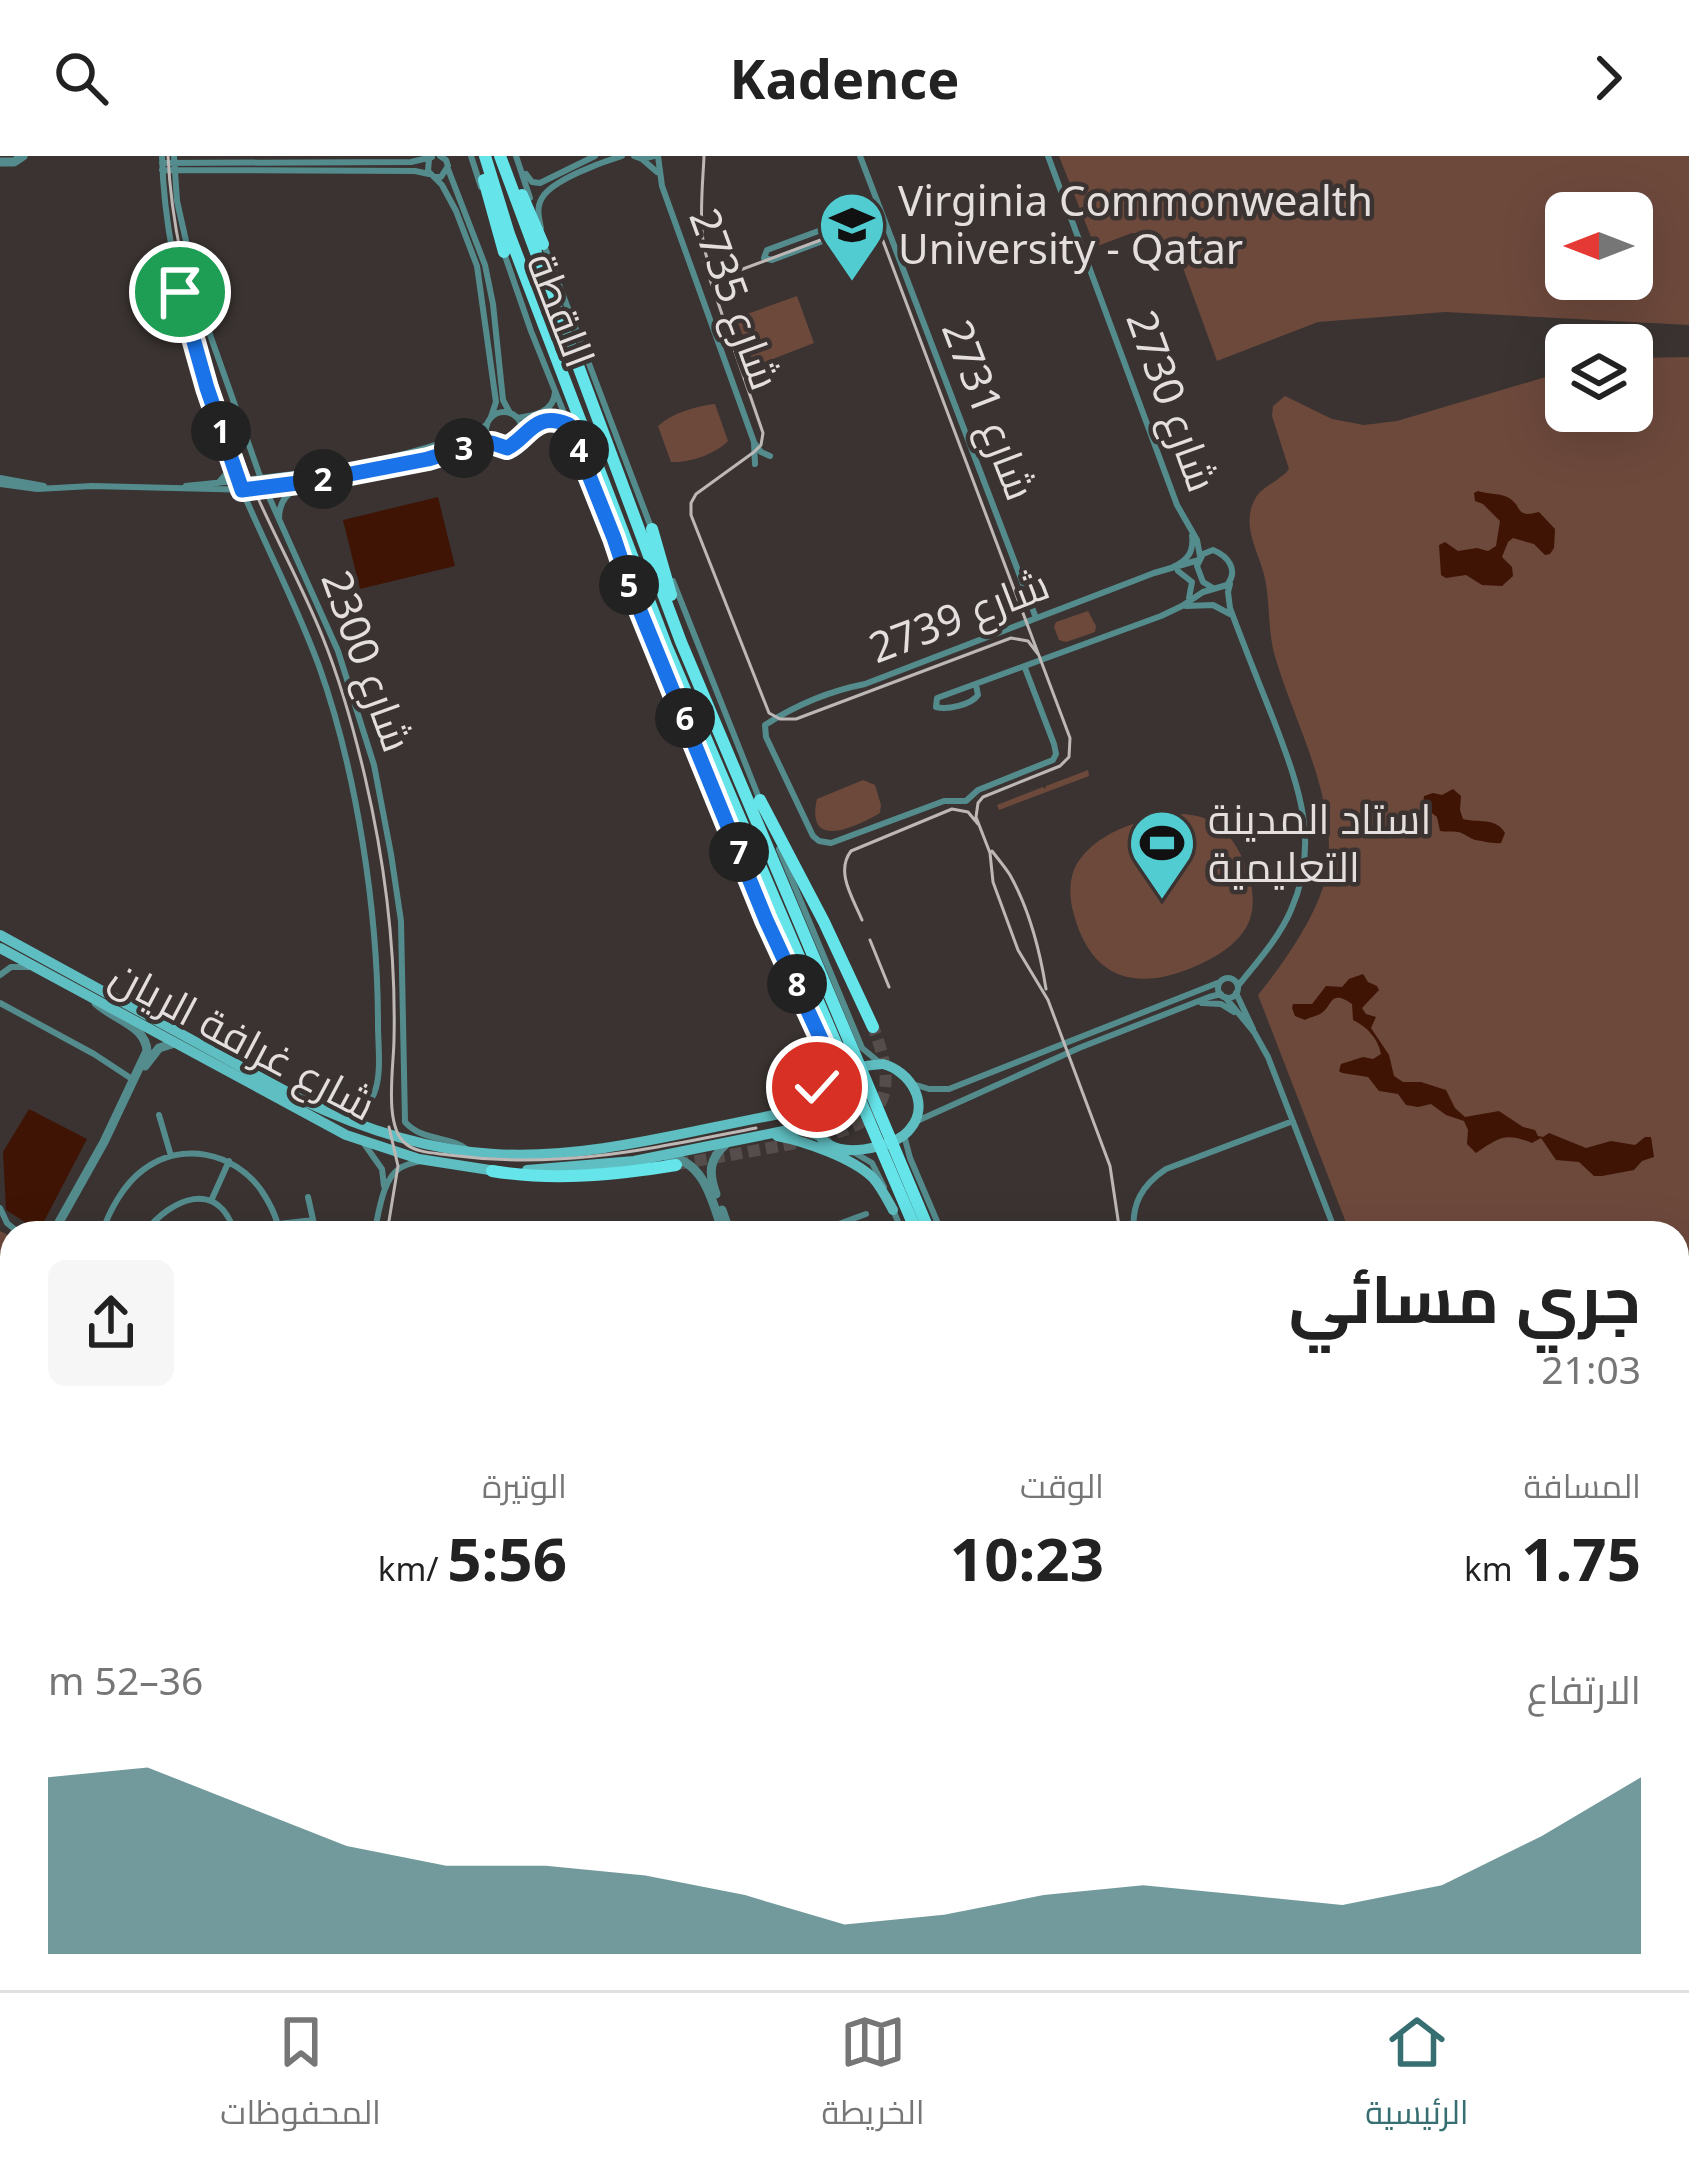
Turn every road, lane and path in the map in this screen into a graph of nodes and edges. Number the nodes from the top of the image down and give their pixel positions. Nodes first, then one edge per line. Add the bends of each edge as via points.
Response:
1 (23, 156) edge
2 (435, 156) edge
3 (478, 156) edge
4 (502, 156) edge
5 (517, 156) edge
6 (596, 156) edge
7 (656, 156) edge
8 (860, 156) edge
9 (1048, 156) edge
10 (633, 157) edge
11 (0, 162) edge
12 (162, 163) edge
13 (174, 163) edge
14 (448, 169) junction
15 (432, 176) junction
16 (659, 176) junction
17 (875, 198) junction
18 (880, 210) junction
19 (874, 221) junction
20 (182, 226) junction
21 (886, 227) junction
22 (168, 232) junction
23 (543, 244) junction
24 (504, 252) joint
25 (555, 388) junction
26 (514, 416) junction
27 (489, 421) junction
28 (569, 425) junction
29 (521, 434) junction
30 (754, 442) junction
31 (492, 443) junction
32 (229, 455) junction
33 (770, 456) dead end
34 (755, 464) dead end
35 (261, 478) junction
36 (0, 481) edge
37 (314, 481) junction
38 (218, 483) junction
39 (240, 486) junction
40 (265, 488) junction
41 (173, 489) junction
42 (279, 523) junction
43 (652, 529) junction
44 (1191, 532) junction
45 (614, 538) junction
46 (1213, 550) junction
47 (1199, 559) junction
48 (1180, 567) junction
49 (1169, 569) junction
50 (1199, 575) junction
51 (1231, 583) junction
52 (1214, 588) junction
53 (1194, 598) junction
54 (1182, 606) junction
55 (1232, 612) junction
56 (1036, 619) junction
57 (666, 645) junction
58 (1025, 668) junction
59 (698, 682) junction
60 (976, 685) junction
61 (747, 801) junction
62 (0, 935) edge
63 (0, 948) edge
64 (34, 967) junction
65 (828, 968) joint
66 (1252, 968) junction
67 (0, 975) edge
68 (794, 978) junction
69 (1230, 978) junction
70 (1220, 982) junction
71 (1237, 990) junction
72 (1223, 995) junction
73 (93, 999) junction
74 (0, 1003) edge
75 (1192, 1004) junction
76 (1244, 1021) junction
77 (873, 1027) tunnel mouth
78 (1254, 1032) junction
79 (147, 1041) junction
80 (175, 1043) junction
81 (159, 1048) junction
82 (883, 1064) junction
83 (853, 1068) junction
84 (136, 1078) junction
85 (912, 1083) junction
86 (814, 1093) junction
87 (159, 1115) dead end
88 (335, 1115) junction
89 (1293, 1121) junction
90 (914, 1123) junction
91 (767, 1135) junction
92 (819, 1136) junction
93 (892, 1140) junction
94 (362, 1142) junction
95 (727, 1143) junction
96 (467, 1150) junction
97 (846, 1150) junction
98 (170, 1156) junction
99 (649, 1158) junction
100 (423, 1160) junction
101 (230, 1161) junction
102 (676, 1165) tunnel mouth
103 (711, 1165) junction
104 (492, 1171) junction
105 (710, 1193) junction
106 (384, 1195) junction
107 (308, 1197) dead end
108 (211, 1201) junction
109 (893, 1210) junction
110 (866, 1214) dead end
111 (313, 1220) joint
112 (59, 1221) edge
113 (107, 1221) edge
114 (154, 1221) edge
115 (230, 1221) edge
116 (276, 1221) edge
117 (309, 1221) edge
118 (377, 1221) edge
119 (723, 1221) edge
120 (724, 1221) edge
121 (847, 1221) edge
122 (898, 1221) edge
123 (914, 1221) edge
124 (925, 1221) edge
125 (937, 1221) edge
126 (1133, 1221) edge
127 (1331, 1221) edge

1 - 11 street
2 - 13 street
2 - 14 street
2 - 15 street via 427,165
3 - 24 main road
3 - 57 main road, اللقطة
4 - 23 main road
4 - 59 main road, اللقطة
5 - 6 street via 540,183
5 - 23 street, اللقطة
7 - 10 street
7 - 16 street, شارع 2735
8 - 17 street, شارع 2731
9 - 44 street, شارع 2730
10 - 16 street, شارع 2735
10 - 23 street via 545,194 538,207
12 - 13 street
12 - 22 street, شارع 2300
13 - 15 street
13 - 20 street, شارع 2300
14 - 15 street
14 - 26 street via 485,265 503,400
15 - 27 street via 456,211 481,283 496,402
16 - 30 street, شارع 2735
17 - 18 street, شارع 2731
17 - 19 street via 870,212 766,250 764,258
18 - 19 street
18 - 21 street, شارع 2731
19 - 21 street
20 - 22 street
20 - 35 street, شارع 2300 via 202,312
21 - 56 street, شارع 2731
22 - 32 street, شارع 2300
23 - 43 street, اللقطة
24 - 25 street, اللقطة
25 - 26 street via 552,406
25 - 28 street, اللقطة
26 - 27 street via 500,412
26 - 29 street
27 - 31 street
27 - 35 street via 376,459
28 - 29 street via 550,421
28 - 45 street, اللقطة
29 - 31 street via 512,447
30 - 33 street, شارع 2735
30 - 34 street, شارع 2735
31 - 37 street
32 - 38 street
32 - 39 street, شارع 2300
35 - 39 street
35 - 40 street, شارع 2300
36 - 41 street
37 - 40 street
37 - 42 street via 284,498
38 - 39 street
38 - 41 street
39 - 40 street
39 - 41 street
39 - 88 street, شارع 2300 via 319,664 365,862 376,949 376,1088 362,1111
40 - 42 street, شارع 2300
42 - 96 street, شارع 2300 via 338,651 379,788 400,921 404,1118 416,1133
43 - 59 main road
43 - 61 street, اللقطة
44 - 46 street, شارع 2730
44 - 47 street, شارع 2730
44 - 49 street via 1187,558
45 - 57 main road
45 - 68 street, اللقطة
46 - 47 street
46 - 51 street via 1228,560
47 - 48 street, شارع 2739
47 - 50 street
48 - 49 street, شارع 2739
48 - 50 street
49 - 54 street via 1192,582
49 - 56 street, شارع 2739
50 - 52 street
50 - 53 street
51 - 52 street
51 - 55 street
52 - 53 street
52 - 55 street
53 - 54 street
54 - 55 street
54 - 58 street
55 - 66 street via 1305,820 1304,871 1292,908
56 - 58 street, شارع 2739 via 769,722 785,782 813,836 831,843 944,801 966,801 1053,760
57 - 61 main road, اللقطة
58 - 60 street
59 - 61 main road, اللقطة
60 - 60 street via 937,698 935,704 970,702
61 - 65 main road
61 - 68 main road
61 - 77 main road via 824,922
61 - 83 main road, اللقطة
62 - 88 main road, شارع غرافة الريان
63 - 64 main road, شارع غرافة الريان
64 - 67 street
64 - 73 main road, شارع غرافة الريان
65 - 82 street via 862,1048
66 - 69 street
66 - 71 street
68 - 86 street, اللقطة via 826,1050
69 - 70 street
69 - 71 street
70 - 72 street
70 - 85 street via 949,1089
71 - 72 street
71 - 78 street
72 - 75 street
72 - 76 street
73 - 79 street
73 - 80 main road, شارع غرافة الريان
74 - 84 street
75 - 76 street via 1221,1004
75 - 90 street
76 - 78 street
78 - 89 street
79 - 81 street
79 - 84 street
80 - 81 street
80 - 94 main road, شارع غرافة الريان
81 - 84 street
82 - 83 main road
82 - 85 main road
83 - 86 main road
83 - 93 main road, اللقطة
84 - 112 street
85 - 90 main road
86 - 92 main road, اللقطة
86 - 96 main road, شارع غرافة الريان via 785,1113 581,1150
87 - 98 street
88 - 96 main road, شارع غرافة الريان
89 - 126 street via 1166,1169 1138,1197
89 - 127 street
90 - 93 main road
91 - 92 main road, شارع غرافة الريان
91 - 95 main road, شارع غرافة الريان
91 - 109 main road via 859,1167
92 - 97 main road
93 - 97 main road
93 - 123 main road, اللقطة
93 - 124 main road, اللقطة
93 - 125 street, اللقطة via 910,1158
94 - 100 main road, شارع غرافة الريان
94 - 106 street via 382,1169
95 - 99 main road, شارع غرافة الريان
95 - 103 street
97 - 109 street via 872,1162
98 - 101 street
98 - 113 street via 132,1180
99 - 104 main road, شارع غرافة الريان
99 - 105 street via 684,1160
100 - 104 main road, شارع غرافة الريان
100 - 106 street via 396,1170
101 - 108 street
101 - 116 street via 265,1195
102 - 104 main road via 534,1178
103 - 105 street via 699,1164
103 - 120 street
105 - 119 street
106 - 118 street
107 - 111 street
108 - 114 street via 179,1202
108 - 115 street
109 - 122 street
110 - 121 street
111 - 117 street

